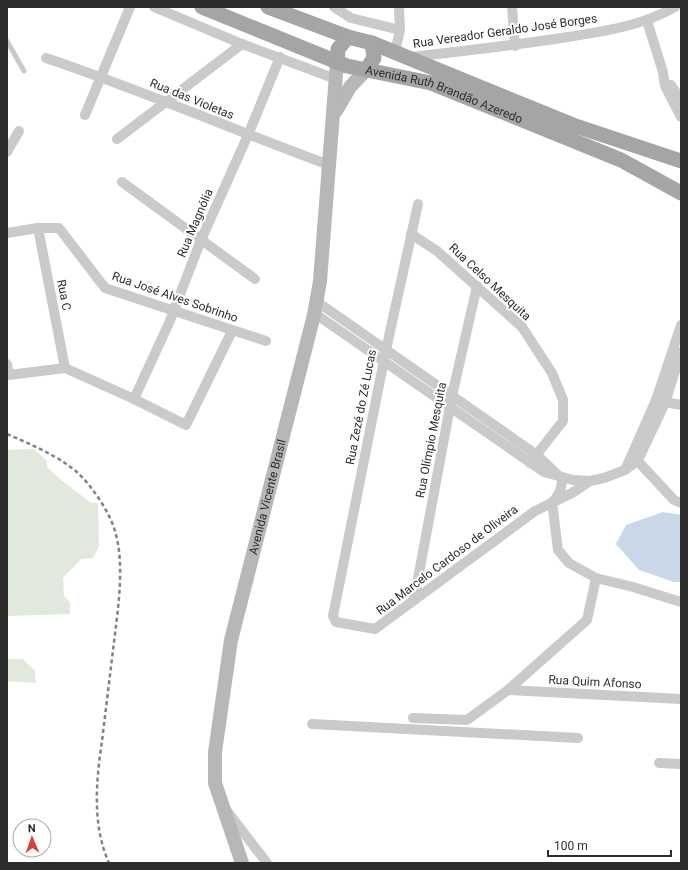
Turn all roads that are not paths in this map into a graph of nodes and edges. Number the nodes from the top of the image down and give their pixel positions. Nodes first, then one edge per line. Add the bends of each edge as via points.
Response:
1 (130, 7) edge
2 (154, 7) edge
3 (202, 7) edge
4 (268, 7) edge
5 (334, 7) edge
6 (399, 7) edge
7 (512, 7) edge
8 (675, 7) edge
9 (647, 21) junction
10 (400, 30) junction
11 (348, 37) junction
12 (7, 41) edge
13 (372, 43) junction
14 (242, 44) junction
15 (515, 46) junction
16 (401, 55) junction
17 (280, 57) junction
18 (46, 58) dead end
19 (337, 62) junction
20 (366, 70) junction
21 (24, 71) dead end
22 (663, 72) junction
23 (100, 76) junction
24 (336, 79) junction
25 (681, 100) edge
26 (164, 102) junction
27 (85, 115) dead end
28 (333, 117) junction
29 (681, 117) edge
30 (19, 130) dead end
31 (248, 135) junction
32 (117, 139) dead end
33 (7, 152) edge
34 (681, 161) edge
35 (329, 165) junction
36 (122, 182) dead end
37 (681, 193) edge
38 (418, 204) dead end
39 (38, 228) junction
40 (7, 233) edge
41 (411, 234) junction
42 (201, 240) junction
43 (255, 279) dead end
44 (477, 286) junction
45 (315, 307) junction
46 (173, 312) junction
47 (681, 327) edge
48 (232, 330) junction
49 (266, 341) dead end
50 (386, 350) junction
51 (681, 352) edge
52 (383, 361) junction
53 (7, 364) edge
54 (65, 368) junction
55 (452, 396) junction
56 (134, 399) junction
57 (661, 401) junction
58 (681, 405) edge
59 (450, 407) junction
60 (636, 458) junction
61 (534, 459) junction
62 (561, 477) junction
63 (590, 481) junction
64 (553, 501) junction
65 (681, 503) edge
66 (596, 578) junction
67 (414, 600) junction
68 (681, 602) edge
69 (332, 616) joint
70 (508, 690) junction
71 (681, 699) edge
72 (413, 718) dead end
73 (467, 720) junction
74 (312, 724) dead end
75 (466, 731) junction
76 (578, 738) dead end
77 (659, 763) dead end
78 (681, 764) edge
79 (224, 806) junction
80 (242, 863) edge
81 (267, 863) edge

1 - 23 street
2 - 14 street
3 - 19 main road, Avenida Ruth Brandão Azeredo
4 - 11 main road, Avenida Ruth Brandão Azeredo
5 - 10 street via 351,18
6 - 10 street
7 - 15 street
8 - 9 street, Rua Vereador Geraldo José Borges
9 - 15 street, Rua Vereador Geraldo José Borges via 624,28
9 - 22 street
10 - 16 street
11 - 13 main road, Avenida Ruth Brandão Azeredo
11 - 19 main road via 338,49
12 - 21 lane
13 - 16 main road, Avenida Ruth Brandão Azeredo
13 - 20 main road via 374,58
14 - 17 street
14 - 26 street
15 - 16 street, Rua Vereador Geraldo José Borges
16 - 20 main road
16 - 34 main road, Avenida Ruth Brandão Azeredo via 573,126
17 - 24 street
17 - 31 street, Rua Magnólia
18 - 23 street, Rua das Violetas
19 - 20 main road, Avenida Ruth Brandão Azeredo
19 - 24 street, Avenida Vicente Brasil
20 - 28 street, Avenida Vicente Brasil via 350,87
20 - 37 main road, Avenida Ruth Brandão Azeredo via 432,83 621,160
22 - 25 street
22 - 29 street via 666,86
23 - 26 street, Rua das Violetas
23 - 27 street
24 - 28 street, Avenida Vicente Brasil
26 - 31 street, Rua das Violetas
26 - 32 street
28 - 35 street, Avenida Vicente Brasil
30 - 33 street
31 - 35 street, Rua das Violetas
31 - 42 street, Rua Magnólia
35 - 45 street, Avenida Vicente Brasil via 320,281
36 - 42 street
38 - 41 street, Rua Zezé do Zé Lucas
39 - 40 street, Rua José Alves Sobrinho
39 - 46 street, Rua José Alves Sobrinho via 59,228 106,288
39 - 54 street, Rua C
41 - 44 street, Rua Celso Mesquita via 437,251
41 - 50 street, Rua Zezé do Zé Lucas
42 - 43 street
42 - 46 street, Rua Magnólia
44 - 55 street, Rua Olímpio Mesquita
44 - 61 street, Rua Celso Mesquita via 522,328 552,373 563,400 563,421
45 - 50 street
45 - 52 street
45 - 79 street, Avenida Vicente Brasil via 231,640 215,752 215,783
46 - 48 street, Rua José Alves Sobrinho
46 - 56 street, Rua Magnólia
47 - 57 street
48 - 49 street, Rua José Alves Sobrinho
48 - 56 street via 186,425
50 - 52 street, Rua Zezé do Zé Lucas
50 - 55 street
51 - 57 street
52 - 59 street
52 - 69 street, Rua Zezé do Zé Lucas
53 - 54 street via 9,375
54 - 56 street
55 - 59 street, Rua Olímpio Mesquita
55 - 61 street
57 - 58 street
57 - 60 street
59 - 61 street
59 - 67 street, Rua Olímpio Mesquita
60 - 63 street via 625,470
60 - 65 street via 674,500
61 - 62 street
62 - 63 street
62 - 64 street via 560,491
63 - 64 street, Rua Marcelo Cardoso de Oliveira
64 - 66 street via 558,550 569,563
64 - 67 street, Rua Marcelo Cardoso de Oliveira via 520,522
66 - 68 street
66 - 70 street via 587,620
67 - 69 street, Rua Marcelo Cardoso de Oliveira via 375,630 336,622
70 - 71 street, Rua Quim Afonso
70 - 73 street
72 - 73 street
73 - 75 street
74 - 75 street
75 - 76 street
77 - 78 street
79 - 80 street
79 - 81 street, Avenida Vicente Brasil

